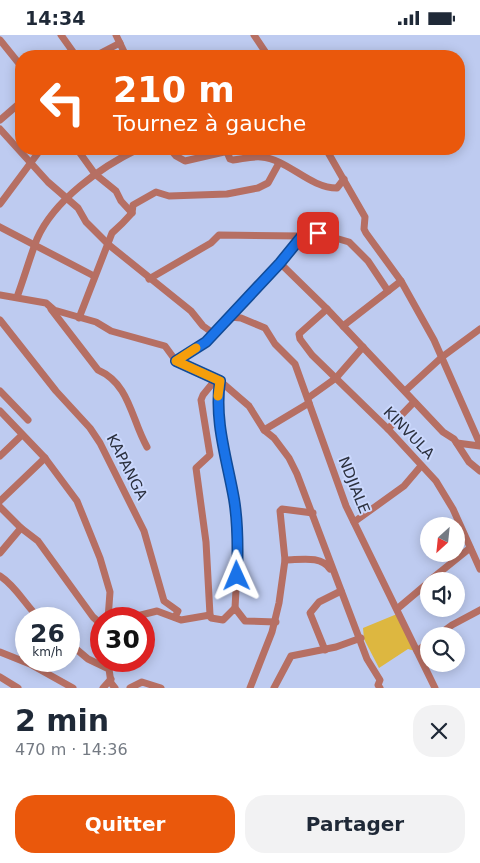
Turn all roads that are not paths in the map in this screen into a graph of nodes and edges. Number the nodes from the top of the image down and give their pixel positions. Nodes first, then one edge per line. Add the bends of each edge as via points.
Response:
1 (60, 35) edge
2 (116, 35) edge
3 (254, 35) edge
4 (0, 40) edge
5 (120, 43) junction
6 (71, 50) edge
7 (107, 50) edge
8 (123, 50) edge
9 (264, 50) edge
10 (15, 59) edge
11 (15, 107) edge
12 (0, 120) edge
13 (0, 129) edge
14 (15, 147) edge
15 (22, 155) edge
16 (35, 155) edge
17 (81, 155) edge
18 (128, 155) edge
19 (175, 155) edge
20 (212, 155) edge
21 (228, 155) edge
22 (330, 155) edge
23 (28, 162) junction
24 (279, 163) junction
25 (95, 174) junction
26 (344, 179) junction
27 (66, 199) junction
28 (0, 204) edge
29 (132, 213) junction
30 (0, 227) edge
31 (302, 236) junction
32 (36, 244) junction
33 (109, 245) junction
34 (280, 263) junction
35 (94, 276) junction
36 (149, 279) junction
37 (401, 281) junction
38 (388, 291) junction
39 (0, 295) edge
40 (17, 297) junction
41 (46, 303) junction
42 (327, 309) junction
43 (230, 317) junction
44 (79, 318) junction
45 (0, 320) edge
46 (343, 325) junction
47 (480, 329) edge
48 (214, 333) junction
49 (363, 347) junction
50 (442, 357) junction
51 (176, 361) junction
52 (336, 378) junction
53 (218, 380) junction
54 (0, 391) edge
55 (404, 391) junction
56 (308, 401) junction
57 (414, 402) junction
58 (0, 411) edge
59 (28, 420) dead end
60 (388, 429) junction
61 (264, 430) junction
62 (22, 435) junction
63 (457, 443) junction
64 (480, 445) edge
65 (147, 447) dead end
66 (0, 456) edge
67 (45, 458) junction
68 (421, 466) junction
69 (480, 471) edge
70 (0, 501) edge
71 (0, 507) edge
72 (313, 513) junction
73 (354, 522) junction
74 (21, 528) junction
75 (470, 548) junction
76 (0, 553) edge
77 (284, 560) junction
78 (480, 569) edge
79 (440, 572) edge
80 (0, 576) edge
81 (334, 576) junction
82 (420, 589) edge
83 (340, 591) junction
84 (29, 607) edge
85 (110, 607) edge
86 (235, 608) junction
87 (398, 609) junction
88 (480, 610) edge
89 (155, 612) edge
90 (90, 614) edge
91 (210, 615) junction
92 (175, 617) junction
93 (276, 622) junction
94 (449, 627) edge
95 (361, 638) junction
96 (420, 649) edge
97 (325, 650) junction
98 (417, 651) junction
99 (0, 652) edge
100 (80, 652) edge
101 (0, 677) edge
102 (111, 679) junction
103 (145, 685) edge
104 (378, 687) edge
105 (18, 688) edge
106 (73, 688) edge
107 (103, 688) edge
108 (115, 688) edge
109 (130, 688) edge
110 (161, 688) edge
111 (250, 688) edge
112 (274, 688) edge
113 (435, 688) edge

1 - 6 street
2 - 5 street
3 - 9 street
4 - 10 street
5 - 7 street
5 - 8 street
11 - 12 street
13 - 14 street
15 - 23 street
16 - 23 street
17 - 25 street
18 - 25 street
19 - 20 street via 185,161
21 - 24 street via 230,159 259,156
22 - 26 street
23 - 27 street
23 - 28 street
24 - 26 street via 328,187 337,188
24 - 29 street via 268,183 258,187 227,194 169,196 152,192 133,205
25 - 27 street
25 - 29 street via 116,191
26 - 37 street via 365,217 366,233
27 - 32 street
27 - 33 street via 78,208 86,222
29 - 33 street via 112,233
30 - 32 street
31 - 34 street
31 - 36 street via 219,235
31 - 38 street via 318,233 349,242 368,261
32 - 35 street
32 - 40 street
33 - 35 street
33 - 36 street
34 - 42 street
34 - 43 street
35 - 44 street
36 - 48 street
37 - 38 street
37 - 50 street
38 - 46 street
39 - 40 street
40 - 41 street
41 - 44 street via 54,310
41 - 65 street via 98,369 107,373 119,386 133,410
42 - 46 street
42 - 52 street, KINVULA via 299,335
43 - 48 street
43 - 56 street, NDJIALE via 241,318 269,331 275,344 295,364
44 - 51 street via 165,346
45 - 92 street, KAPANGA via 100,443 144,531 164,601 178,611
46 - 49 street
47 - 50 street
48 - 51 street
49 - 52 street
49 - 55 street
50 - 55 street
50 - 64 street
51 - 53 street
52 - 56 street
52 - 60 street, KINVULA
53 - 61 street via 249,406
53 - 86 street via 219,422 235,505
53 - 91 street via 201,400 210,455 196,468 206,542
54 - 59 street
55 - 57 street
56 - 61 street
56 - 73 street, NDJIALE
57 - 60 street
57 - 63 street
58 - 62 street
60 - 68 street, KINVULA
61 - 72 street via 289,458
62 - 66 street
62 - 67 street
63 - 64 street
63 - 69 street via 469,462
67 - 70 street
67 - 85 street via 82,511 100,558 110,593
68 - 73 street via 404,485
68 - 75 street, KINVULA via 453,509
71 - 74 street
72 - 77 street via 282,509
72 - 81 street
73 - 87 street, NDJIALE
74 - 76 street
74 - 90 street via 47,552
75 - 78 street, KINVULA
75 - 79 street
77 - 81 street via 321,561
77 - 93 street
80 - 84 street
81 - 83 street
82 - 87 street
83 - 95 street
83 - 97 street via 320,601 310,613
86 - 91 street via 223,620
86 - 93 street via 245,621
87 - 98 street, NDJIALE
88 - 94 street
89 - 92 street
91 - 92 street
93 - 111 street
95 - 97 street
95 - 104 street via 368,662 380,680
96 - 98 street
97 - 112 street via 291,656
98 - 113 street, NDJIALE
99 - 106 street via 30,664
100 - 102 street via 109,669
101 - 105 street
102 - 107 street
102 - 108 street
103 - 109 street via 138,682
103 - 110 street

